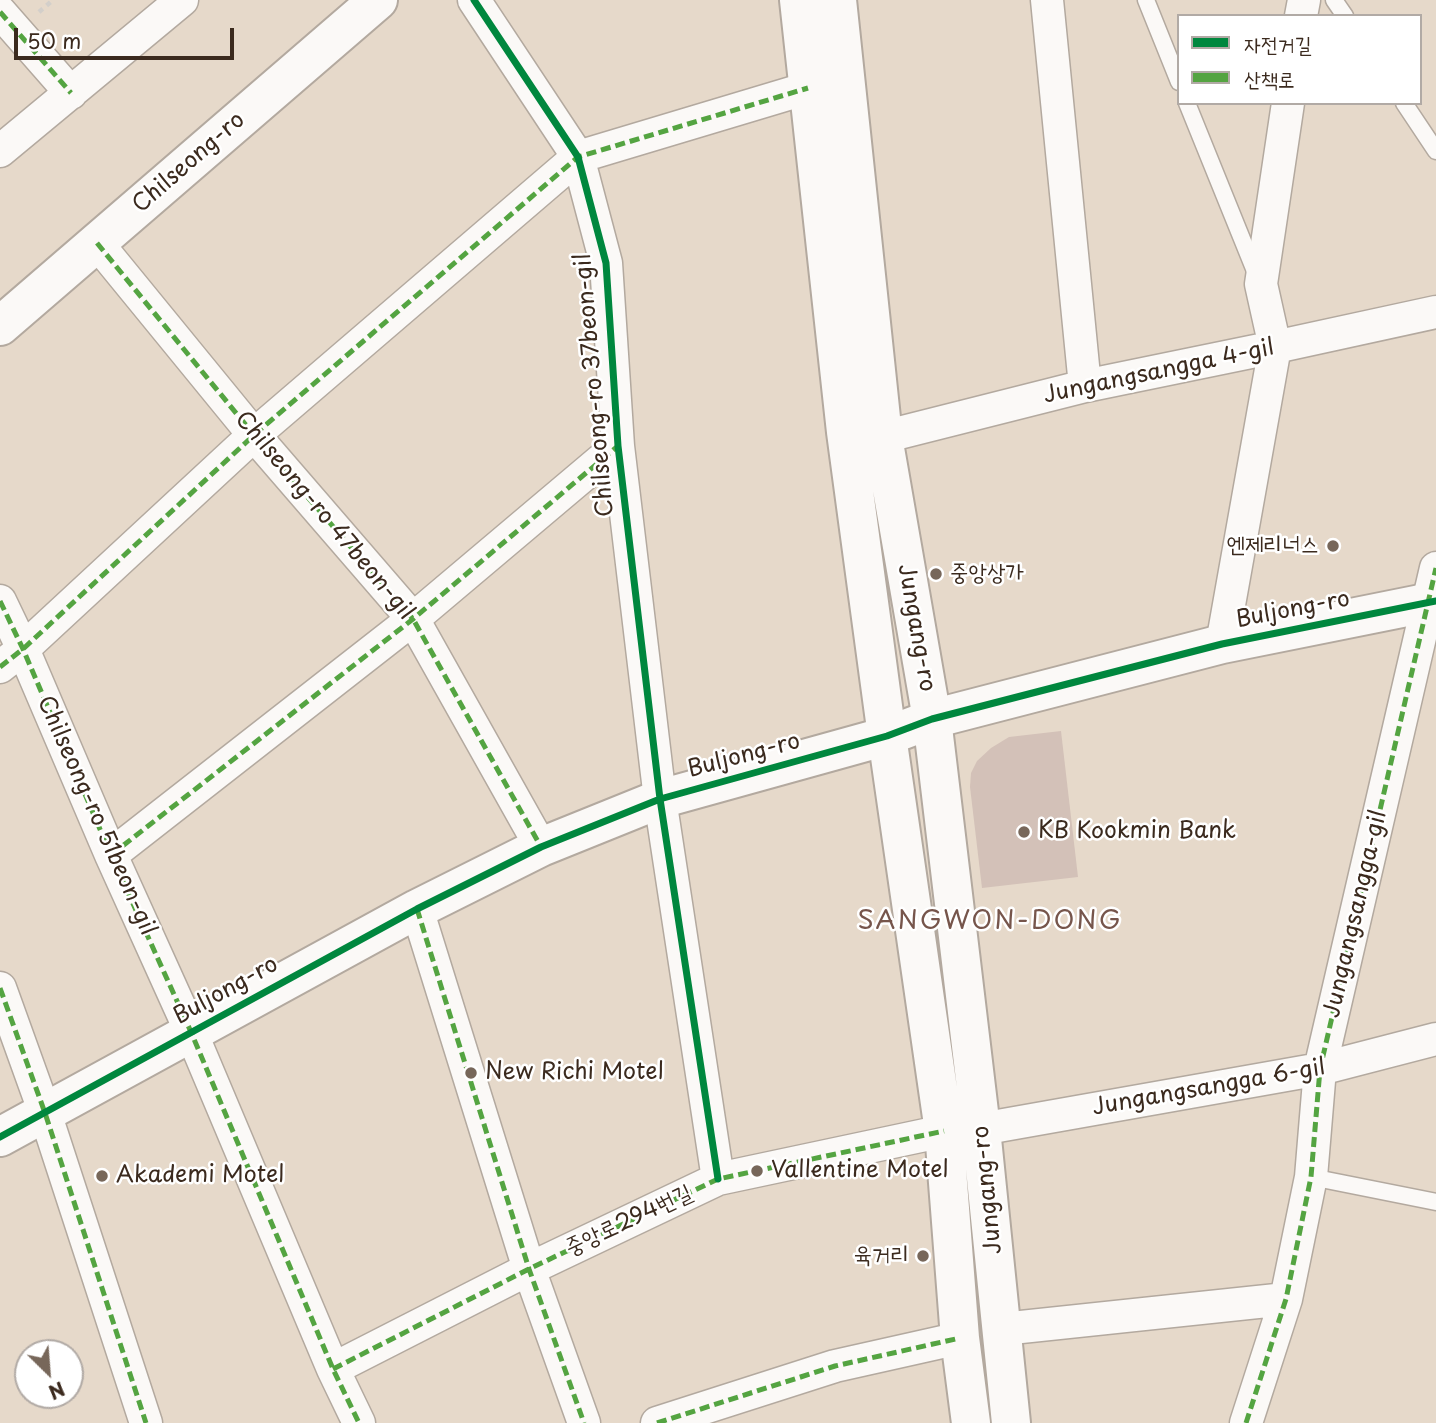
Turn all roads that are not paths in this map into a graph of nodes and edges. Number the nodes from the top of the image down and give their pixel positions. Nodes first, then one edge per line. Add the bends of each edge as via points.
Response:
1 (182, 0) edge
2 (378, 0) edge
3 (474, 0) edge
4 (799, 0) edge
5 (837, 0) edge
6 (1047, 0) edge
7 (1146, 0) edge
8 (0, 12) edge
9 (1177, 77) edge
10 (808, 88) junction
11 (71, 93) junction
12 (1188, 105) edge
13 (1288, 105) edge
14 (1405, 105) edge
15 (0, 151) edge
16 (1436, 151) edge
17 (579, 156) junction
18 (97, 243) junction
19 (1261, 284) junction
20 (1436, 312) edge
21 (0, 326) edge
22 (1276, 348) junction
23 (1084, 386) junction
24 (254, 435) junction
25 (883, 437) junction
26 (618, 446) junction
27 (1433, 591) edge
28 (0, 601) edge
29 (413, 618) junction
30 (1222, 644) junction
31 (12, 658) edge
32 (932, 719) junction
33 (887, 736) junction
34 (660, 799) junction
35 (541, 847) junction
36 (111, 855) junction
37 (417, 909) junction
38 (0, 988) edge
39 (191, 1032) junction
40 (1436, 1039) edge
41 (1320, 1069) junction
42 (45, 1113) junction
43 (981, 1129) junction
44 (944, 1131) junction
45 (0, 1137) edge
46 (1311, 1177) junction
47 (718, 1179) junction
48 (1436, 1202) edge
49 (529, 1269) junction
50 (1286, 1299) junction
51 (1002, 1329) junction
52 (960, 1338) junction
53 (333, 1369) junction
54 (146, 1423) edge
55 (359, 1423) edge
56 (584, 1423) edge
57 (657, 1423) edge
58 (971, 1423) edge
59 (1011, 1423) edge
60 (1246, 1423) edge

1 - 11 street
2 - 18 main road, Chilseong-ro
3 - 17 street, Chilseong-ro 37beon-gil
4 - 10 main road, Jungang-ro
5 - 25 main road, Jungang-ro
6 - 23 street
7 - 9 lane
8 - 11 street
10 - 17 street
10 - 33 main road, Jungang-ro via 846,432
11 - 15 street
12 - 19 lane
13 - 19 street
14 - 16 lane
17 - 24 street
17 - 26 street, Chilseong-ro 37beon-gil via 606,263
18 - 21 main road, Chilseong-ro
18 - 24 street, Chilseong-ro 47beon-gil
19 - 22 street
20 - 22 street, Jungangsangga 4-gil
22 - 23 street, Jungangsangga 4-gil
22 - 30 street
23 - 25 street, Jungangsangga 4-gil
24 - 29 street, Chilseong-ro 47beon-gil
24 - 31 street
25 - 32 main road, Jungang-ro
26 - 29 street
26 - 34 street, Chilseong-ro 37beon-gil
27 - 30 main road, Buljong-ro
27 - 41 street, Jungangsangga-gil
28 - 31 street, Chilseong-ro 51beon-gil
29 - 35 street, Chilseong-ro 47beon-gil
29 - 36 street
30 - 32 main road, Buljong-ro
31 - 36 street, Chilseong-ro 51beon-gil
32 - 33 main road, Buljong-ro
32 - 43 main road, Jungang-ro
33 - 34 main road, Buljong-ro
33 - 44 main road, Jungang-ro
34 - 35 main road, Buljong-ro
34 - 47 street, Chilseong-ro 37beon-gil
35 - 37 main road, Buljong-ro
36 - 39 street, Chilseong-ro 51beon-gil
37 - 39 main road, Buljong-ro
37 - 49 street
38 - 42 street
39 - 42 main road, Buljong-ro
39 - 53 street, Chilseong-ro 51beon-gil
40 - 41 street, Jungangsangga 6-gil
41 - 43 street, Jungangsangga 6-gil
41 - 46 street, Jungangsangga-gil
42 - 45 main road, Buljong-ro
42 - 54 street
43 - 51 main road, Jungang-ro
44 - 47 street, 중앙로294번길
44 - 52 main road, Jungang-ro
46 - 48 lane
46 - 50 street, Jungangsangga-gil
47 - 49 street, 중앙로294번길
49 - 53 street, 중앙로294번길
49 - 56 street
50 - 51 street
50 - 60 street, Jungangsangga-gil
51 - 59 main road, Jungang-ro
52 - 57 street via 835,1366
52 - 58 main road, Jungang-ro
53 - 55 street, Chilseong-ro 51beon-gil

